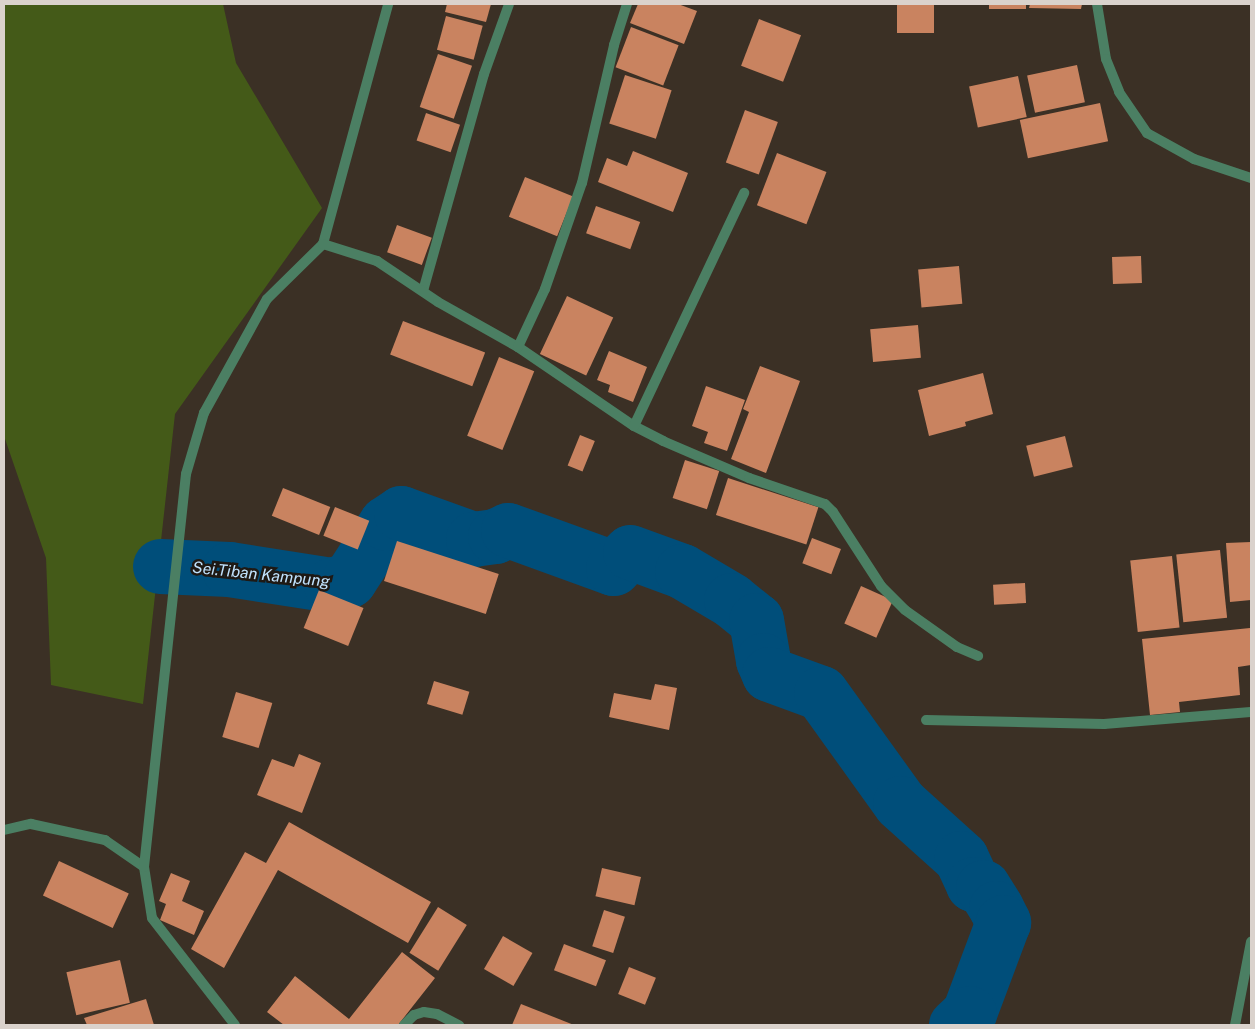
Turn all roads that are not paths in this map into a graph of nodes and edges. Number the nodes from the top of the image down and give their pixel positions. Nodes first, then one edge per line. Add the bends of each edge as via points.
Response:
1 (388, 4) edge
2 (509, 4) edge
3 (627, 4) edge
4 (1097, 4) edge
5 (1251, 178) edge
6 (744, 193) dead end
7 (323, 244) junction
8 (423, 290) junction
9 (518, 347) junction
10 (634, 426) junction
11 (978, 656) dead end
12 (1251, 712) edge
13 (926, 720) dead end
14 (4, 830) edge
15 (144, 867) junction
16 (1251, 942) edge
17 (235, 1025) edge
18 (404, 1025) edge
19 (459, 1025) edge
20 (1235, 1025) edge

1 - 7 street
2 - 8 street via 484,74
3 - 9 street via 614,45 582,183 545,289
4 - 5 street via 1106,59 1119,92 1148,133 1194,159
6 - 10 street
7 - 8 street via 377,262
7 - 15 street via 267,299 204,413 186,474
8 - 9 street
9 - 10 street
10 - 11 street via 749,478 825,504 881,586 899,604 957,648
12 - 13 street via 1104,724
14 - 15 street via 31,824 105,840
15 - 17 street via 152,918
16 - 20 street
18 - 19 street via 414,1015 424,1012 438,1014

